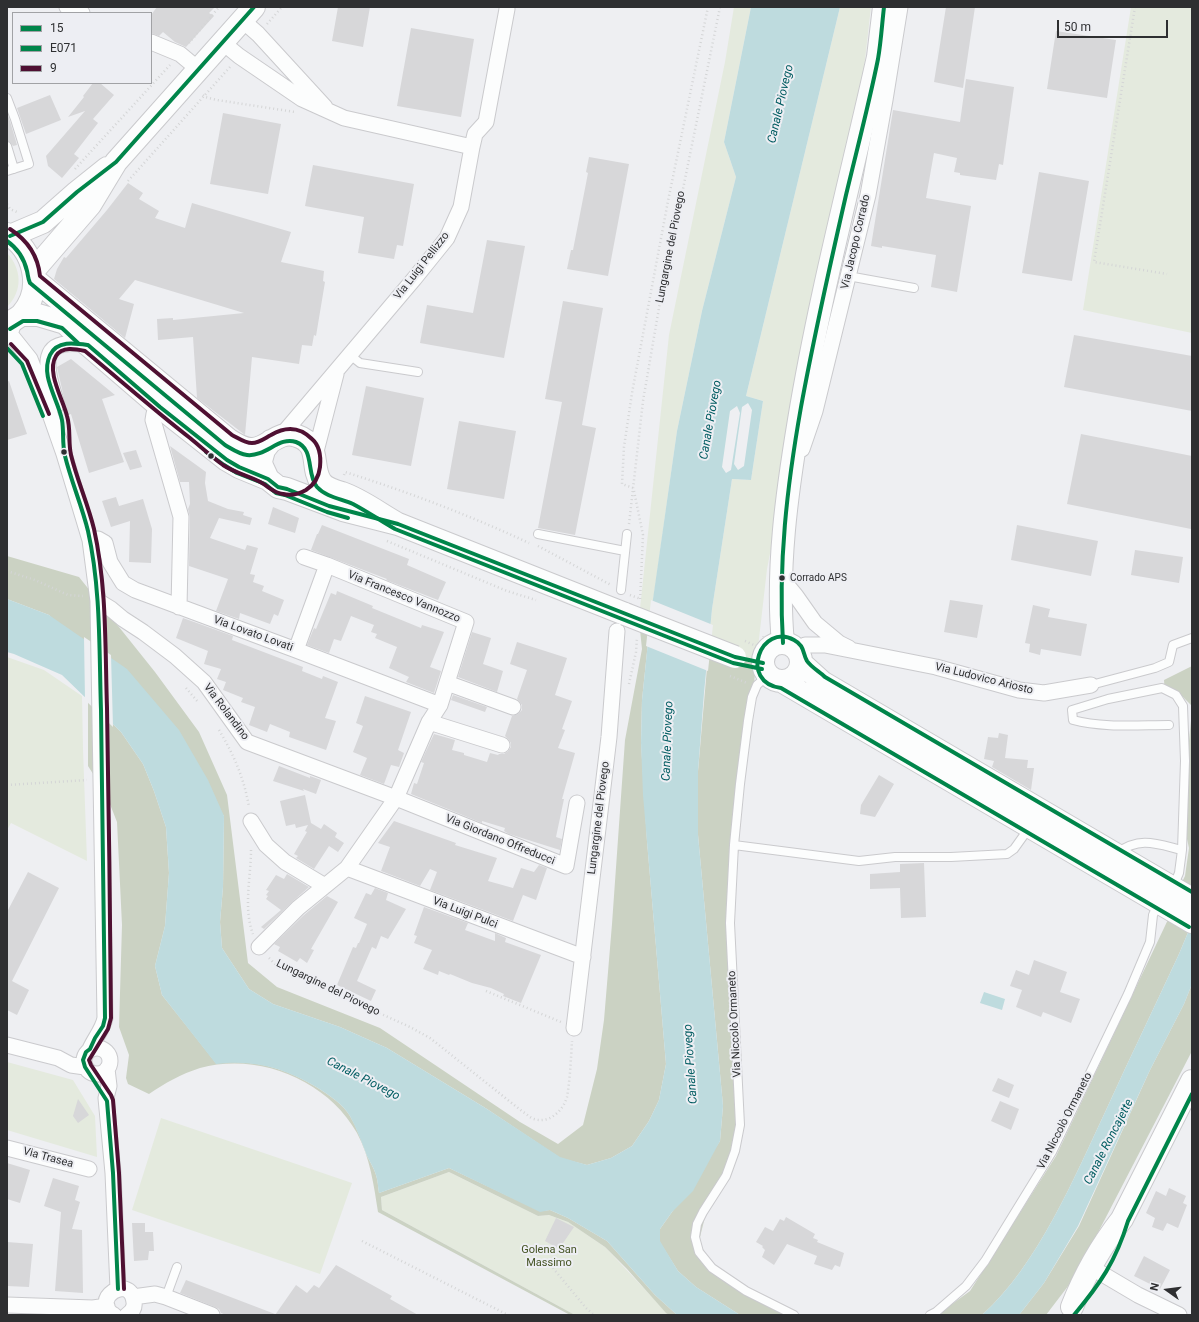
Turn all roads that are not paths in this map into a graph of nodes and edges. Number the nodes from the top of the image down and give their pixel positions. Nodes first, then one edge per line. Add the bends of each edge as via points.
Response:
1 (67, 7) edge
2 (884, 7) edge
3 (900, 7) edge
4 (506, 9) dead end
5 (80, 12) edge
6 (248, 14) edge
7 (152, 42) edge
8 (222, 42) junction
9 (198, 69) junction
10 (7, 98) edge
11 (330, 112) junction
12 (7, 146) edge
13 (472, 147) junction
14 (116, 162) junction
15 (10, 170) edge
16 (9, 235) edge
17 (34, 275) junction
18 (848, 276) junction
19 (914, 288) dead end
20 (14, 320) edge
21 (88, 345) junction
22 (7, 348) edge
23 (350, 355) junction
24 (338, 369) junction
25 (418, 372) dead end
26 (160, 407) junction
27 (276, 438) junction
28 (64, 454) junction
29 (315, 458) junction
30 (791, 471) junction
31 (268, 479) junction
32 (288, 489) junction
33 (392, 533) junction
34 (538, 534) dead end
35 (627, 534) road end
36 (90, 540) junction
37 (625, 551) junction
38 (304, 557) dead end
39 (327, 565) junction
40 (782, 579) junction
41 (621, 590) road end
42 (98, 598) junction
43 (180, 607) junction
44 (621, 623) junction
45 (1192, 638) edge
46 (787, 647) junction
47 (296, 650) junction
48 (855, 651) junction
49 (771, 673) junction
50 (447, 683) junction
51 (1091, 685) joint
52 (440, 704) junction
53 (513, 707) dead end
54 (429, 722) junction
55 (1169, 725) dead end
56 (502, 745) dead end
57 (396, 798) junction
58 (577, 803) dead end
59 (251, 821) road end
60 (1030, 825) junction
61 (734, 845) junction
62 (1182, 850) junction
63 (1115, 854) junction
64 (347, 868) junction
65 (325, 886) junction
66 (1176, 898) edge
67 (1192, 922) edge
68 (259, 947) road end
69 (583, 957) junction
70 (103, 1026) junction
71 (574, 1028) road end
72 (7, 1045) edge
73 (88, 1051) junction
74 (108, 1054) junction
75 (58, 1058) junction
76 (87, 1069) junction
77 (107, 1069) junction
78 (1192, 1081) edge
79 (106, 1098) junction
80 (7, 1148) edge
81 (89, 1169) dead end
82 (1122, 1220) junction
83 (177, 1268) dead end
84 (1099, 1272) junction
85 (118, 1289) junction
86 (166, 1296) junction
87 (133, 1297) junction
88 (7, 1305) edge
89 (110, 1311) edge
90 (1069, 1311) edge
91 (127, 1315) edge
92 (212, 1315) edge
93 (794, 1315) edge
94 (930, 1315) edge
95 (1179, 1315) edge

1 - 5 street
2 - 30 main road, Via Jacopo Corrado via 878,57 809,362
3 - 18 street, Via Jacopo Corrado via 868,195
4 - 13 street, Via Luigi Pellizzo via 486,122 475,134
6 - 8 main road
6 - 11 street via 258,34
7 - 9 street via 180,54
8 - 9 main road
8 - 11 street via 302,99
9 - 14 main road
10 - 15 lane via 29,164
11 - 13 street via 344,118
12 - 15 lane
13 - 23 street, Via Luigi Pellizzo via 461,206 447,238
14 - 16 main road via 42,222
14 - 17 main road via 90,205
16 - 17 main road via 19,242 29,257
17 - 20 main road via 30,301
17 - 27 main road via 229,440 251,449
18 - 19 lane
18 - 30 street, Via Jacopo Corrado via 815,411
20 - 21 main road via 38,315 65,323
20 - 28 street via 10,334 30,359
21 - 26 main road
21 - 28 street via 74,342 62,344 54,347 49,354 48,372 62,420
22 - 28 street via 22,364 51,440
23 - 24 street, Via Luigi Pellizzo
23 - 25 lane via 360,363
24 - 27 street, Via Luigi Pellizzo
24 - 29 street, Via Luigi Pellizzo
26 - 31 main road via 226,460
26 - 43 street via 153,420 181,517
27 - 29 main road via 292,435 302,438 310,445
27 - 31 main road via 264,450 261,461
28 - 36 street
29 - 32 main road via 313,473 305,483
29 - 33 main road via 317,476 322,484 348,495
30 - 40 main road, Via Jacopo Corrado
31 - 32 main road via 278,487
32 - 33 main road
33 - 44 main road
34 - 37 lane
35 - 37 lane
36 - 42 street
36 - 43 street, Via Lovato Lovati via 98,539 105,543 110,562 123,583
37 - 41 lane
38 - 39 street, Via Francesco Vannozzo
39 - 47 street
39 - 50 street, Via Francesco Vannozzo via 466,622
40 - 46 main road, Via Jacopo Corrado via 781,618
40 - 48 street, Via Ludovico Ariosto via 815,623 839,643
42 - 57 street, Via Rolandino via 175,656 204,682 246,742
42 - 70 street via 105,1018
43 - 47 street, Via Lovato Lovati
44 - 49 main road, bridge via 738,648 750,661
44 - 69 street, Lungargine del Piovego
45 - 51 lane, Via Ludovico Ariosto via 1173,645 1169,662
46 - 48 street, Via Ludovico Ariosto via 812,645
46 - 49 main road via 775,644 764,655
46 - 49 main road via 799,672 792,679
46 - 63 main road via 822,682
47 - 52 street, Via Lovato Lovati
48 - 51 street, Via Ludovico Ariosto via 936,667 1019,690 1044,693
49 - 60 main road
49 - 61 lane, Via Niccolò Ormaneto via 757,686 752,697 740,777
50 - 52 street, Via Francesco Vannozzo
50 - 53 street
52 - 54 street, Via Francesco Vannozzo
54 - 56 street
54 - 57 street, Via Francesco Vannozzo
55 - 62 lane via 1080,722 1073,720 1072,710 1108,699 1162,688 1176,695 1184,706
57 - 58 street, Via Giordano Offreducci via 566,866
57 - 64 street, Via Francesco Vannozzo
59 - 65 street via 266,845 285,862
60 - 61 lane via 1014,849 1007,854 895,857 859,861
60 - 66 main road
61 - 93 lane, Via Niccolò Ormaneto via 730,923 740,1125 735,1151 726,1176 703,1212 697,1224 695,1237 699,1252 712,1268 746,1291
62 - 63 lane via 1139,842
62 - 66 lane
63 - 66 main road
64 - 65 street, Via Francesco Vannozzo
64 - 69 street, Via Luigi Pulci
65 - 68 street, Via Francesco Vannozzo via 298,908
66 - 67 main road
66 - 94 lane, Via Niccolò Ormaneto via 1153,915 1150,942 1052,1152 985,1261 966,1286
69 - 71 street, Lungargine del Piovego
70 - 73 street
70 - 74 street via 108,1038
72 - 75 street
73 - 74 street via 95,1047 102,1048
73 - 75 street
73 - 76 street via 83,1060
74 - 77 street via 110,1064
75 - 76 street
76 - 77 street via 93,1074
76 - 79 street
77 - 79 street via 109,1086
78 - 82 main road
79 - 85 street via 113,1173
80 - 81 street, Via Trasea
82 - 84 main road via 1116,1239
82 - 90 main road via 1108,1237
83 - 86 lane
84 - 90 main road
84 - 95 street
85 - 87 street via 127,1290
85 - 89 street via 110,1293 106,1302
86 - 87 street via 155,1294
86 - 92 street
87 - 91 street via 134,1305
88 - 89 street via 93,1308

